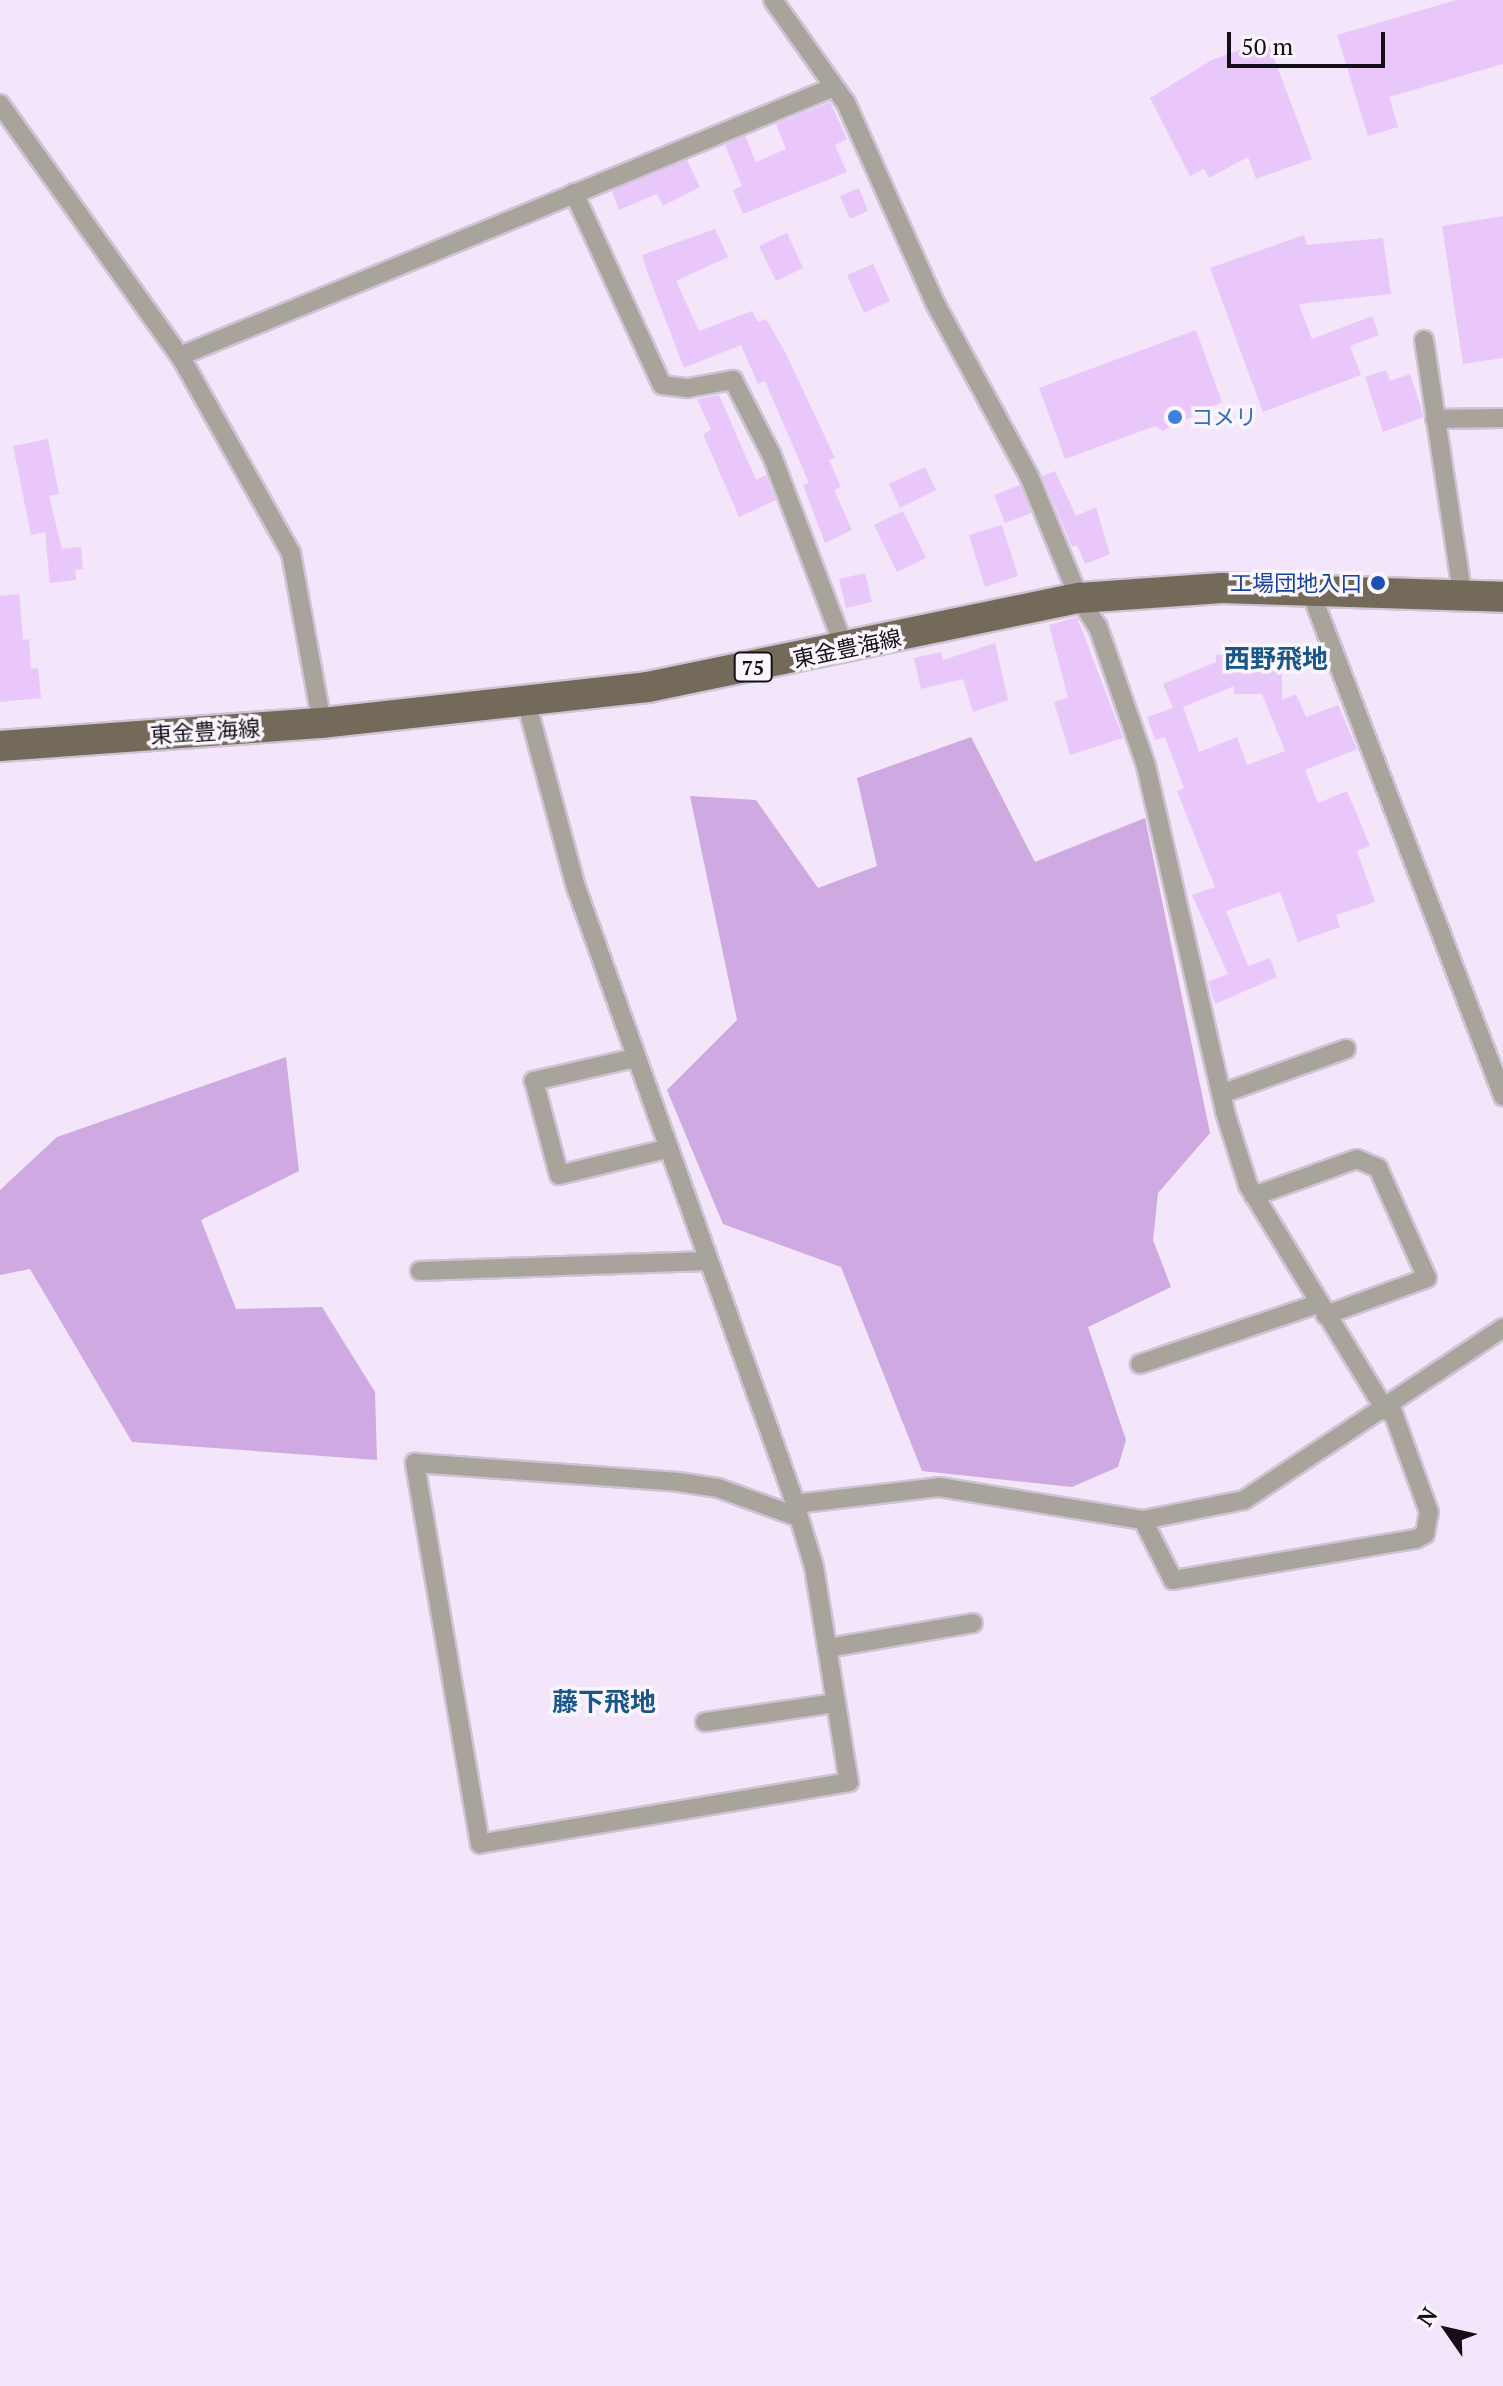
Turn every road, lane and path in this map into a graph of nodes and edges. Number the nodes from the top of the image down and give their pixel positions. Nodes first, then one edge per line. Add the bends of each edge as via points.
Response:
1 (773, 0) edge
2 (834, 87) junction
3 (0, 104) edge
4 (574, 193) junction
5 (1424, 340) dead end
6 (180, 356) junction
7 (1503, 418) edge
8 (1435, 419) junction
9 (1310, 590) junction
10 (1463, 597) junction
11 (1503, 597) edge
12 (1079, 598) junction
13 (845, 649) junction
14 (526, 701) junction
15 (322, 723) junction
16 (0, 746) edge
17 (1346, 1049) dead end
18 (635, 1058) junction
19 (1221, 1094) junction
20 (1503, 1096) edge
21 (666, 1149) junction
22 (1254, 1196) junction
23 (705, 1261) junction
24 (420, 1271) dead end
25 (1322, 1310) junction
26 (1503, 1328) edge
27 (1140, 1364) dead end
28 (1388, 1409) junction
29 (796, 1510) junction
30 (1143, 1520) junction
31 (973, 1623) dead end
32 (827, 1648) junction
33 (836, 1703) junction
34 (705, 1722) dead end

1 - 2 street
2 - 4 street
2 - 12 street via 935,303 1029,476
3 - 6 street
4 - 6 street
4 - 13 street via 662,385 688,388 733,380 772,456
5 - 8 street
6 - 15 street via 291,553
7 - 8 street
8 - 10 street
9 - 10 main road, 東金豊海線 / 75
9 - 12 main road, 東金豊海線 / 75 via 1222,588
9 - 20 street
10 - 11 main road, 東金豊海線 / 75
12 - 13 main road, 東金豊海線 / 75
12 - 19 street via 1117,672 1146,766
13 - 14 main road, 東金豊海線 / 75 via 648,687
14 - 15 main road, 東金豊海線 / 75
14 - 18 street via 576,887
15 - 16 main road, 東金豊海線 / 75
17 - 19 street
18 - 21 street
18 - 21 street via 534,1081 559,1175
19 - 22 street
21 - 23 street
22 - 25 street
22 - 25 street via 1357,1159 1378,1168 1427,1278
23 - 24 street
23 - 29 street
25 - 27 street
25 - 28 street
26 - 28 street
28 - 30 street via 1260,1493
28 - 30 street via 1429,1512 1425,1534 1416,1539 1173,1580
29 - 30 street via 939,1487
29 - 32 street
29 - 33 street via 678,1482 415,1463 480,1844 849,1782
31 - 32 street
32 - 33 street
33 - 34 street

